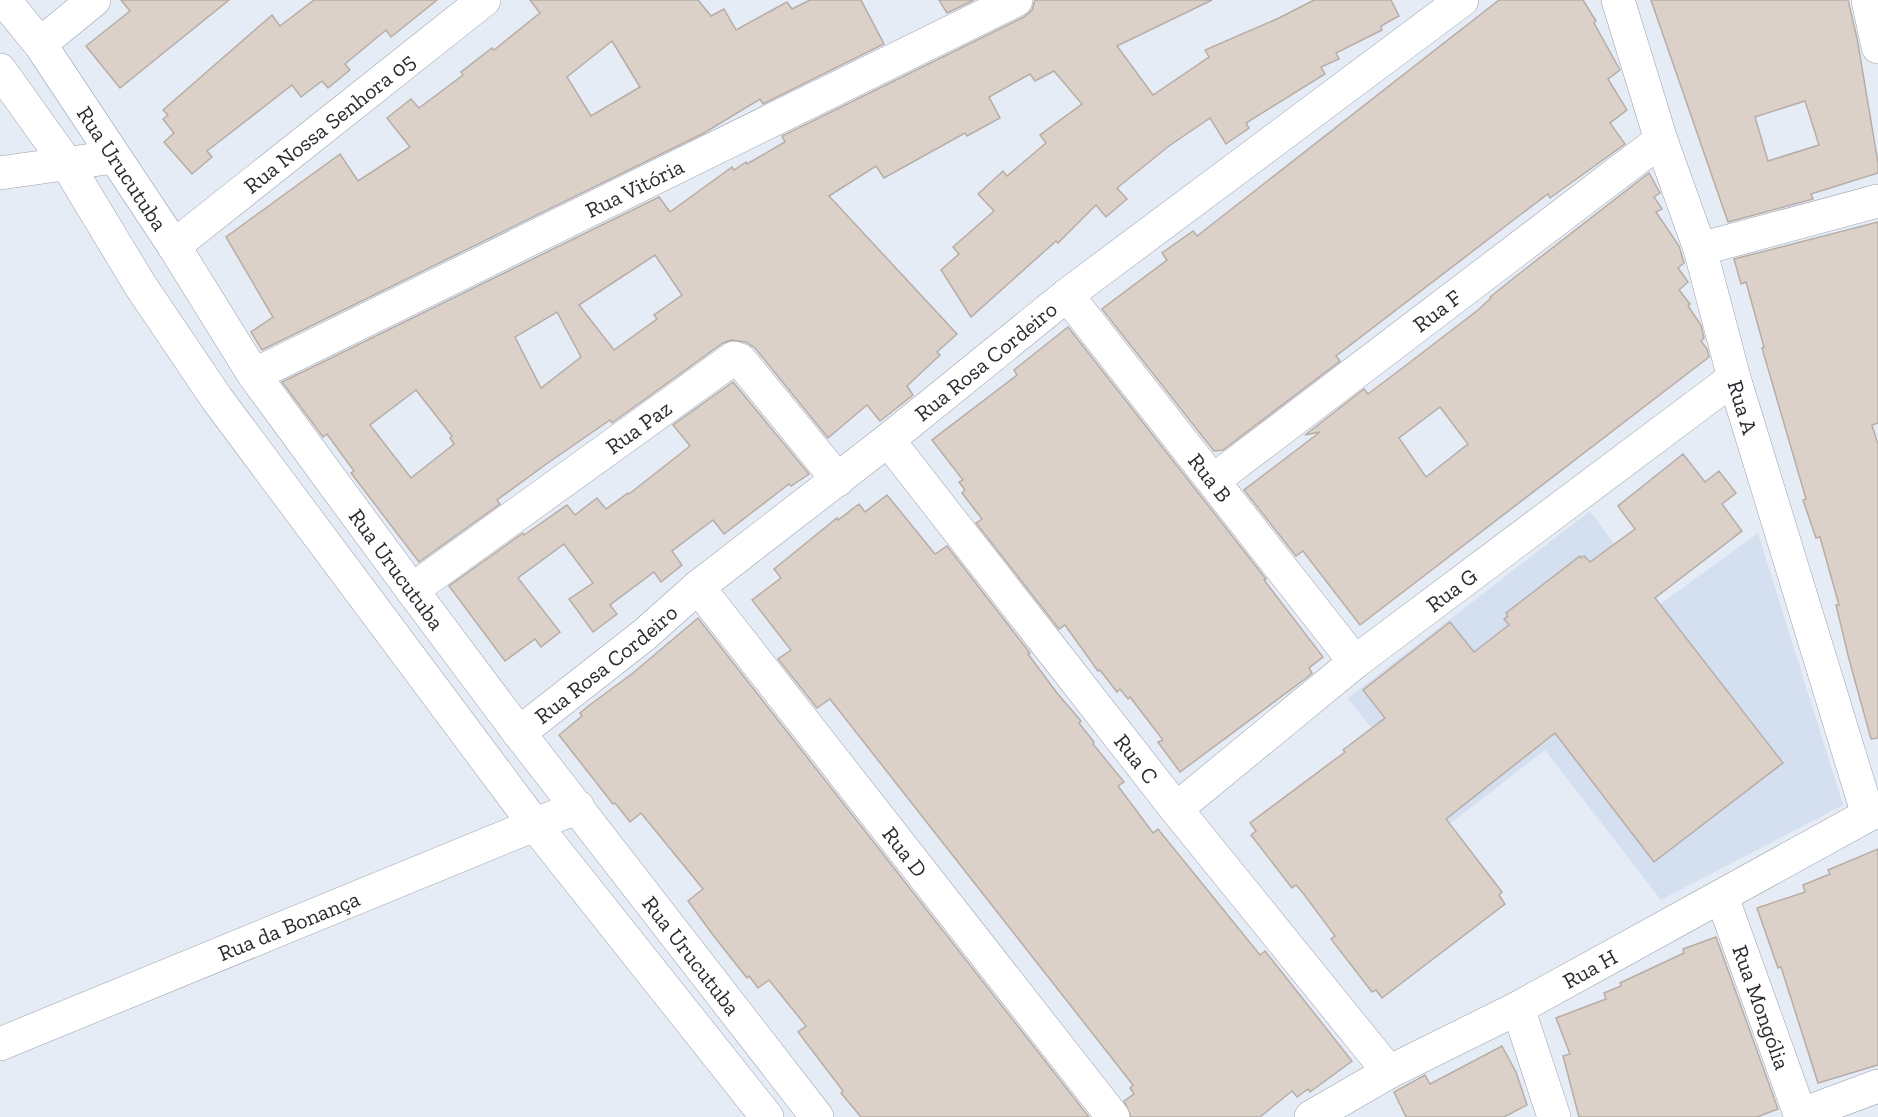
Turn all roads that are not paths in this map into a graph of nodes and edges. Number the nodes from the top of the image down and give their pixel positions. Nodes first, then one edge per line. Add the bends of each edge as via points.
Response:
1 (4, 0) edge
2 (94, 0) edge
3 (484, 0) edge
4 (1016, 0) edge
5 (1462, 0) edge
6 (1618, 0) edge
7 (1868, 0) edge
8 (40, 44) junction
9 (1878, 47) edge
10 (0, 70) edge
11 (1661, 140) junction
12 (114, 156) junction
13 (67, 164) junction
14 (0, 173) edge
15 (1878, 201) edge
16 (174, 246) junction
17 (1700, 249) junction
18 (1067, 295) junction
19 (254, 375) junction
20 (1734, 378) junction
21 (888, 440) junction
22 (838, 480) junction
23 (1214, 480) junction
24 (698, 587) junction
25 (412, 590) junction
26 (1355, 662) junction
27 (519, 732) junction
28 (578, 807) junction
29 (1176, 809) junction
30 (1873, 819) edge
31 (535, 825) junction
32 (1722, 897) junction
33 (1518, 1008) junction
34 (0, 1044) edge
35 (1389, 1072) junction
36 (1878, 1086) edge
37 (1801, 1116) edge
38 (767, 1117) edge
39 (816, 1117) edge
40 (1113, 1117) edge
41 (1311, 1117) edge
42 (1554, 1117) edge

1 - 8 street, Rua Urucutuba
2 - 8 street
3 - 16 street, Rua Nossa Senhora 05
4 - 19 street, Rua Vitória
5 - 18 street, Rua Rosa Cordeiro
6 - 11 street, Rua A
7 - 9 street
8 - 12 street, Rua Urucutuba
10 - 13 street, Rua Urucutuba
11 - 17 street, Rua A
11 - 23 street, Rua F
12 - 13 street
12 - 16 street, Rua Urucutuba
13 - 14 street
13 - 31 street, Rua Urucutuba via 140,285 217,399
15 - 17 street
16 - 19 street, Rua Urucutuba
17 - 20 street, Rua A
18 - 21 street, Rua Rosa Cordeiro
18 - 23 street, Rua B
19 - 25 street, Rua Urucutuba
20 - 26 street, Rua G
20 - 30 street, Rua A
21 - 22 street, Rua Rosa Cordeiro
21 - 29 street, Rua C
22 - 24 street, Rua Rosa Cordeiro
22 - 25 street, Rua Paz via 740,360 734,358
23 - 26 street, Rua B
24 - 27 street, Rua Rosa Cordeiro via 644,635
24 - 40 street, Rua D
25 - 27 street, Rua Urucutuba
26 - 29 street, Rua G
27 - 28 street, Rua Urucutuba
28 - 31 street, Rua da Bonança
28 - 39 street, Rua Urucutuba
29 - 35 street, Rua C
30 - 32 street, Rua H
31 - 34 street, Rua da Bonança
31 - 38 street, Rua Urucutuba
32 - 33 street, Rua H
32 - 37 street, Rua Mongólia
33 - 35 street, Rua H
33 - 42 street
35 - 41 street, Rua H
36 - 37 street

